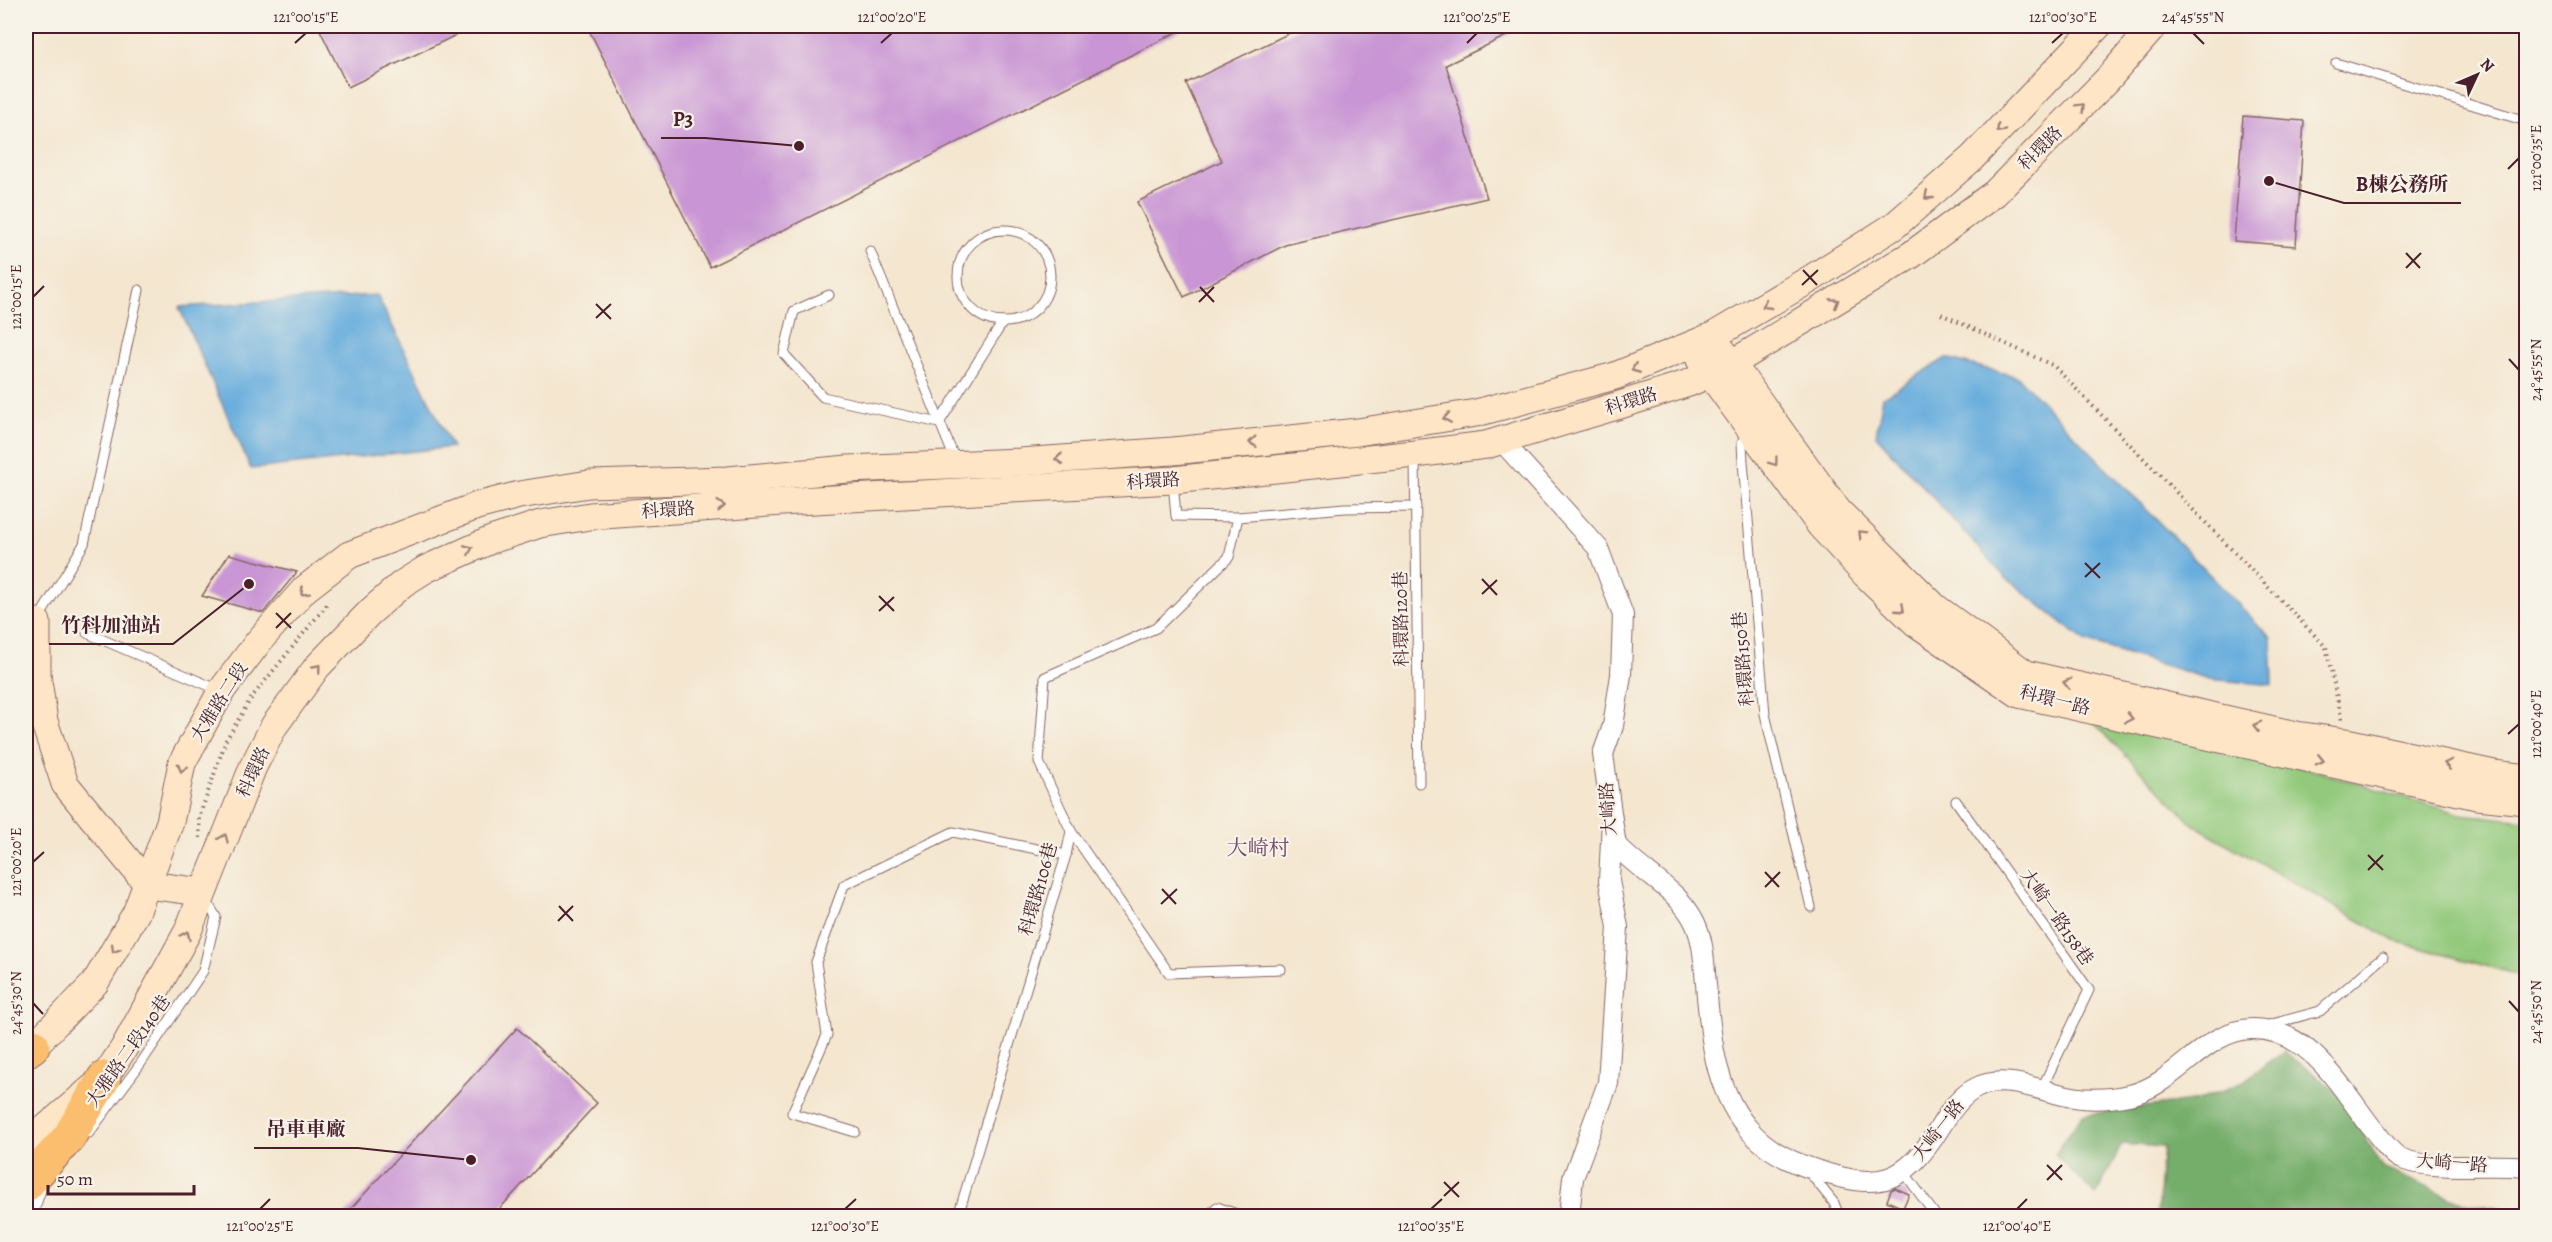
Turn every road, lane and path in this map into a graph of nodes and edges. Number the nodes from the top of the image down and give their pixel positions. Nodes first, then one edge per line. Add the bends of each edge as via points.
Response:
1 (2098, 26) edge
2 (2154, 26) edge
3 (2336, 63) dead end
4 (2526, 121) edge
5 (870, 251) dead end
6 (139, 290) dead end
7 (829, 295) dead end
8 (1941, 314) dead end
9 (1004, 322) junction
10 (1701, 341) junction
11 (1721, 369) junction
12 (1756, 418) junction
13 (939, 423) junction
14 (1500, 439) junction
15 (1415, 454) junction
16 (1173, 466) junction
17 (958, 478) junction
18 (1416, 507) junction
19 (1238, 517) junction
20 (350, 555) joint
21 (31, 619) edge
22 (87, 633) dead end
23 (222, 690) junction
24 (2346, 742) junction
25 (2526, 778) edge
26 (1419, 783) dead end
27 (2485, 785) junction
28 (1956, 801) dead end
29 (2526, 801) edge
30 (1612, 820) junction
31 (1071, 831) junction
32 (1066, 855) junction
33 (148, 885) junction
34 (202, 892) junction
35 (1811, 908) dead end
36 (2383, 957) dead end
37 (1281, 969) dead end
38 (2254, 1029) junction
39 (28, 1050) edge
40 (104, 1078) junction
41 (2041, 1090) junction
42 (855, 1132) dead end
43 (79, 1144) dead end
44 (26, 1145) edge
45 (1805, 1167) junction
46 (2526, 1167) edge
47 (1904, 1172) junction
48 (38, 1180) edge
49 (32, 1216) edge
50 (958, 1216) edge
51 (1208, 1216) edge
52 (1242, 1216) edge
53 (1569, 1216) edge
54 (1839, 1216) edge
55 (1936, 1216) edge

1 -> 10 street, 科環路 via 1972,158 1894,226
11 -> 2 street, 科環路 via 1911,255 1995,193 2107,80
3 - 4 lane
5 - 13 lane
6 - 21 lane via 84,544
7 - 13 lane via 794,311 784,354 823,397
8 - 24 path via 2054,366 2325,647
9 - 9 lane via 1033,312 1049,286 1050,270 1035,243 1022,234 1007,231 979,238 968,248 958,274 960,289 976,313
9 - 13 lane
10 - 11 street, 科環一路
10 -> 16 street, 科環路 via 1615,376 1476,414
11 - 12 street, 科環一路
11 - 14 street, 科環路 via 1623,404
24 -> 12 street, 科環一路 via 2296,735 2026,674 1936,608 1838,511
12 -> 27 street, 科環一路 via 1820,525 1866,576 1916,623 2019,694
12 - 35 lane, 科環路150巷 via 1742,443 1765,714
13 - 17 lane
14 - 15 street, 科環路 via 1486,445
14 - 30 street, 大崎路 via 1598,548 1623,615 1621,675 1613,726 1603,754
15 - 16 street, 科環路
15 - 18 lane, 科環路120巷
16 - 17 street, 科環路
16 - 19 lane via 1176,516
17 - 20 street, 科環路 via 848,469 729,480 589,483 477,506
34 -> 17 street, 科環路 via 253,767 274,726 310,675 370,612 402,584 435,564 540,524
18 - 19 lane
18 - 26 lane, 科環路120巷
19 - 31 lane, 科環路106巷 via 1229,556 1156,628 1045,676 1039,762
20 -> 23 street, 大雅路二段 via 305,590 259,640
21 - 33 street via 44,721 65,784
22 - 23 lane
23 -> 33 street, 大雅路二段 via 182,764 171,822
27 -> 24 street, 科環一路
25 - 27 street, 科環一路
27 - 29 street, 科環一路
28 - 41 lane, 大崎一路158巷 via 2089,990
30 - 45 street, 大崎一路 via 1616,845 1678,898 1694,922 1703,948 1714,1053 1727,1094 1746,1126 1762,1142
30 - 53 street, 大崎路 via 1609,881 1618,927 1608,1083 1573,1178
31 - 32 lane, 科環路106巷
31 - 37 lane via 1169,973
32 - 42 lane via 953,832 844,885 816,962 827,1035 792,1113
32 - 50 lane, 科環路106巷
33 - 34 street
33 -> 39 street, 大雅路二段 via 95,983
40 -> 34 street via 164,977 188,931
34 - 43 lane, 大雅路二段140巷 via 216,917 203,971 141,1063
36 - 38 lane via 2320,1011
38 - 41 street, 大崎一路 via 2230,1033 2157,1084 2132,1095 2104,1099
38 - 46 street, 大崎一路 via 2289,1035 2307,1047 2400,1158 2427,1164
40 - 44 street
40 - 48 highway
41 - 47 street, 大崎一路 via 2009,1082 1990,1082 1974,1089 1959,1101 1920,1157
45 - 47 street, 大崎一路 via 1856,1181 1882,1181
45 - 54 lane via 1834,1203
47 - 55 lane
48 - 49 lane via 44,1182
51 - 52 lane via 1217,1207

